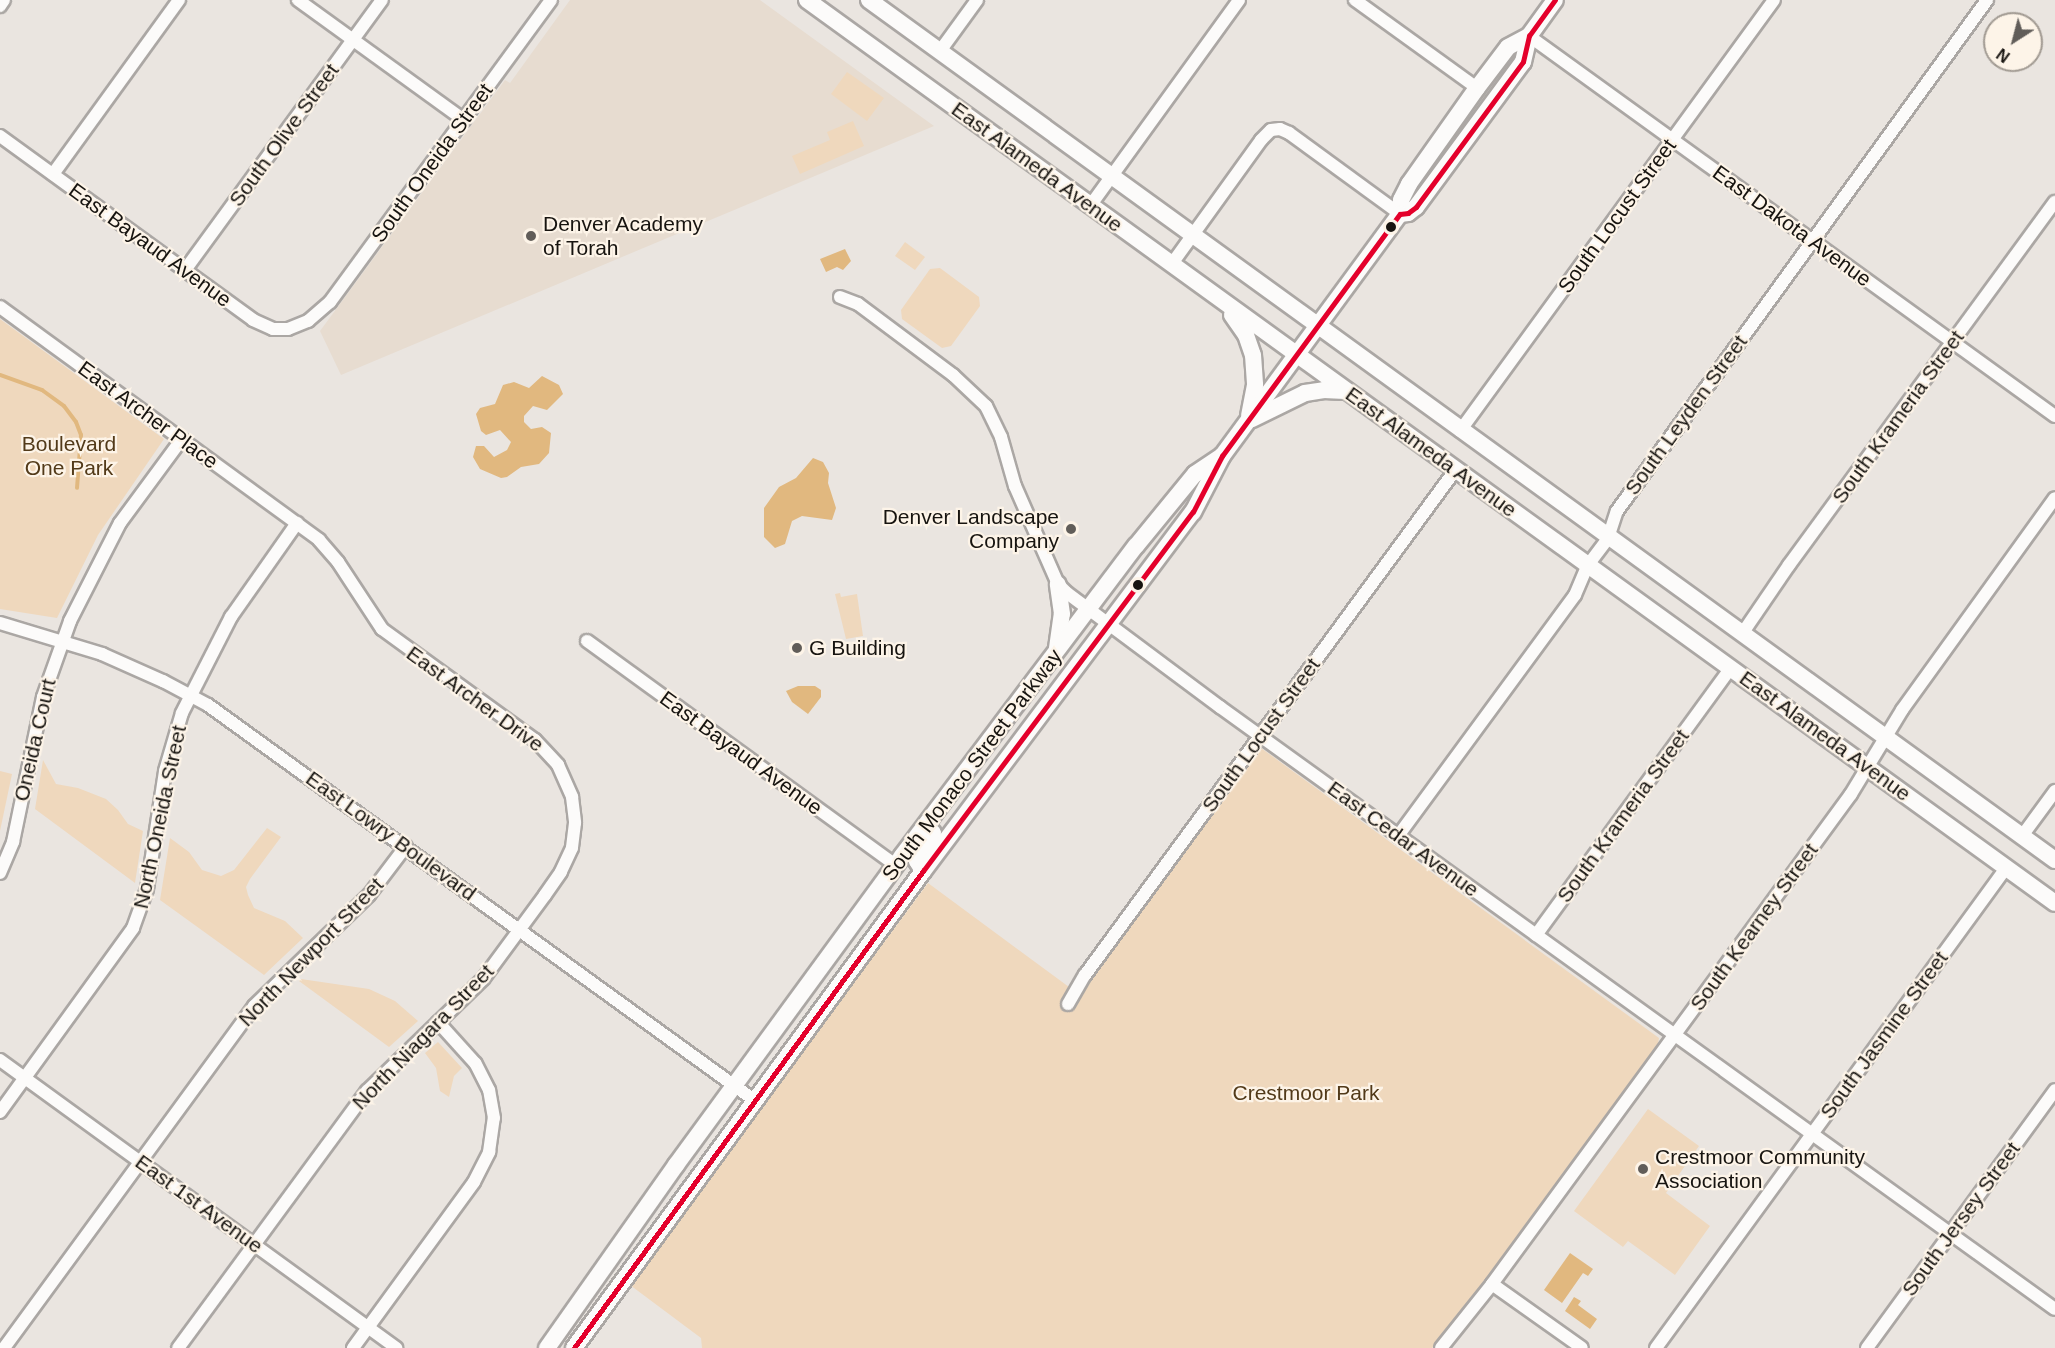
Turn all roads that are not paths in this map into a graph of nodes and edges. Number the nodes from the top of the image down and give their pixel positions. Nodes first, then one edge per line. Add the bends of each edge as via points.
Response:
1 (4, 0) edge
2 (179, 0) edge
3 (298, 0) edge
4 (382, 0) edge
5 (551, 0) edge
6 (807, 0) edge
7 (869, 0) edge
8 (977, 0) edge
9 (1239, 0) edge
10 (1355, 0) edge
11 (1555, 0) edge
12 (1774, 0) edge
13 (1987, 0) edge
14 (0, 6) edge
15 (1529, 36) junction
16 (353, 40) junction
17 (940, 51) junction
18 (1477, 88) junction
19 (464, 120) junction
20 (0, 136) edge
21 (1673, 140) junction
22 (53, 174) junction
23 (1111, 176) junction
24 (2055, 202) edge
25 (1090, 206) junction
26 (1400, 214) junction
27 (1192, 236) junction
28 (1813, 241) junction
29 (1171, 265) junction
30 (185, 270) junction
31 (840, 297) dead end
32 (1220, 300) junction
33 (0, 307) edge
34 (308, 321) joint
35 (1318, 327) junction
36 (1953, 342) junction
37 (1297, 356) junction
38 (1347, 392) junction
39 (2055, 416) edge
40 (1248, 421) junction
41 (1460, 431) junction
42 (182, 439) junction
43 (1222, 456) junction
44 (1456, 469) junction
45 (2055, 498) edge
46 (297, 523) junction
47 (1608, 538) junction
48 (1588, 565) junction
49 (1058, 584) junction
50 (1089, 610) junction
51 (0, 623) edge
52 (1109, 624) junction
53 (1742, 634) junction
54 (62, 640) junction
55 (587, 641) dead end
56 (1056, 652) junction
57 (1731, 668) junction
58 (190, 695) junction
59 (1260, 735) junction
60 (1885, 738) junction
61 (1867, 767) junction
62 (952, 789) junction
63 (2055, 791) edge
64 (1398, 836) junction
65 (2022, 836) junction
66 (406, 846) junction
67 (2055, 861) edge
68 (895, 865) junction
69 (2, 866) edge
70 (2006, 868) junction
71 (923, 871) junction
72 (2055, 903) edge
73 (520, 930) junction
74 (1536, 935) junction
75 (859, 958) junction
76 (1068, 1004) dead end
77 (438, 1022) junction
78 (1674, 1035) junction
79 (0, 1060) edge
80 (25, 1078) junction
81 (734, 1085) junction
82 (2055, 1090) edge
83 (754, 1100) junction
84 (0, 1112) edge
85 (1812, 1134) junction
86 (139, 1161) junction
87 (1951, 1234) junction
88 (254, 1244) junction
89 (1492, 1284) junction
90 (2055, 1309) edge
91 (368, 1327) junction
92 (4, 1348) edge
93 (178, 1348) edge
94 (353, 1348) edge
95 (397, 1348) edge
96 (547, 1348) edge
97 (574, 1348) edge
98 (1441, 1348) edge
99 (1582, 1348) edge
100 (1656, 1348) edge
101 (1867, 1348) edge

1 - 14 street
2 - 22 street
3 - 16 street
4 - 16 street, South Olive Street
5 - 19 street, South Oneida Street
6 - 25 main road, East Alameda Avenue
7 - 17 main road, East Alameda Avenue
8 - 17 street
9 - 23 street
10 - 18 street
11 - 15 main road
12 - 21 street, South Locust Street
13 - 28 street, South Leyden Street
15 - 18 main road via 1508,47
15 - 21 street, East Dakota Avenue
15 - 26 main road via 1522,62 1416,207
16 - 19 street
16 - 30 street, South Olive Street
17 - 23 main road, East Alameda Avenue
18 - 26 main road via 1409,184 1401,200
19 - 34 street, South Oneida Street via 330,302
20 - 22 street, East Bayaud Avenue
21 - 28 street, East Dakota Avenue
21 - 41 street, South Locust Street
22 - 30 street, East Bayaud Avenue
23 - 25 street
23 - 27 main road, East Alameda Avenue
24 - 36 street, South Krameria Street
25 - 29 main road, East Alameda Avenue
26 - 27 street via 1289,133 1271,130
26 - 35 main road, South Monaco Street Parkway
27 - 29 street
27 - 35 main road, East Alameda Avenue
28 - 36 street, East Dakota Avenue
28 - 47 street, South Leyden Street via 1617,511
29 - 32 main road, East Alameda Avenue
30 - 34 street, East Bayaud Avenue via 268,327 284,329
31 - 49 street, East Cedar Avenue via 858,304 986,406 1015,486
32 - 37 main road, East Alameda Avenue
32 - 40 main road via 1242,328 1253,355 1255,385
33 - 42 street, East Archer Place
35 - 37 main road, South Monaco Street Parkway
35 - 41 main road, East Alameda Avenue
36 - 39 street, East Dakota Avenue
36 - 53 street, South Krameria Street
37 - 38 main road, East Alameda Avenue
37 - 40 main road, South Monaco Street Parkway
38 - 40 main road via 1305,393
38 - 44 main road, East Alameda Avenue
40 - 43 main road, South Monaco Street Parkway
41 - 47 main road, East Alameda Avenue
42 - 46 street, East Archer Place
42 - 54 street, Oneida Court via 105,548
43 - 50 main road, South Monaco Street Parkway via 1201,468 1184,487
43 - 52 main road, South Monaco Street Parkway via 1193,512
44 - 48 main road, East Alameda Avenue
44 - 59 street, South Locust Street
45 - 60 street, South Kearney Street
46 - 58 street via 231,617
46 - 73 street, East Archer Drive via 333,554 382,629 535,740 564,774 574,808 572,848 554,884
47 - 48 street, South Leyden Street
47 - 53 main road, East Alameda Avenue
48 - 57 main road, East Alameda Avenue
48 - 64 street, South Leyden Street via 1575,595
49 - 50 street, East Cedar Avenue
49 - 56 main road via 1062,614
50 - 52 street, East Cedar Avenue
50 - 56 main road, South Monaco Street Parkway
51 - 54 street, East Lowry Boulevard
52 - 59 street, East Cedar Avenue
52 - 71 main road, South Monaco Street Parkway
53 - 60 main road, East Alameda Avenue
54 - 58 street, East Lowry Boulevard
54 - 69 street, Oneida Court via 43,697 13,842
55 - 68 street, East Bayaud Avenue
56 - 62 main road, South Monaco Street Parkway
57 - 61 main road, East Alameda Avenue
57 - 74 street, South Krameria Street
58 - 66 street, East Lowry Boulevard
58 - 80 street, North Oneida Street via 165,771 147,889 138,917 120,948
59 - 64 street, East Cedar Avenue
59 - 76 street, South Locust Street via 1084,975
60 - 61 street, South Kearney Street
60 - 65 main road, East Alameda Avenue
61 - 70 main road, East Alameda Avenue
61 - 78 street, South Kearney Street
62 - 68 main road, South Monaco Street Parkway
62 - 71 main road via 943,821 917,861
63 - 65 street
64 - 74 street, East Cedar Avenue
65 - 67 main road, East Alameda Avenue
66 - 73 street, East Lowry Boulevard
66 - 86 street, North Newport Street via 369,895 261,998
68 - 75 main road via 896,889 872,922
68 - 81 main road, South Monaco Street Parkway
70 - 72 main road, East Alameda Avenue
70 - 85 street, South Jasmine Street
71 - 75 main road, South Monaco Street Parkway
73 - 77 street, North Niagara Street via 483,979
73 - 81 street, East Lowry Boulevard
74 - 78 street, East Cedar Avenue
75 - 83 main road, South Monaco Street Parkway
77 - 88 street, North Niagara Street via 367,1091
77 - 91 street via 475,1063 489,1089 494,1118 489,1152 474,1182
78 - 85 street, East Cedar Avenue
78 - 89 street, South Kearney Street
79 - 80 street, East 1st Avenue
80 - 84 street, North Oneida Street
80 - 86 street, East 1st Avenue
81 - 83 street, East Lowry Boulevard
81 - 96 main road, South Monaco Street Parkway
82 - 87 street, South Jersey Street
83 - 97 main road, South Monaco Street Parkway
85 - 87 street, East Cedar Avenue
85 - 100 street, South Jasmine Street
86 - 88 street, East 1st Avenue
86 - 92 street, North Newport Street
87 - 90 street, East Cedar Avenue
87 - 101 street, South Jersey Street
88 - 91 street, East 1st Avenue
88 - 93 street, North Niagara Street
89 - 98 street, South Kearney Street
89 - 99 street
91 - 94 street
91 - 95 street, East 1st Avenue

